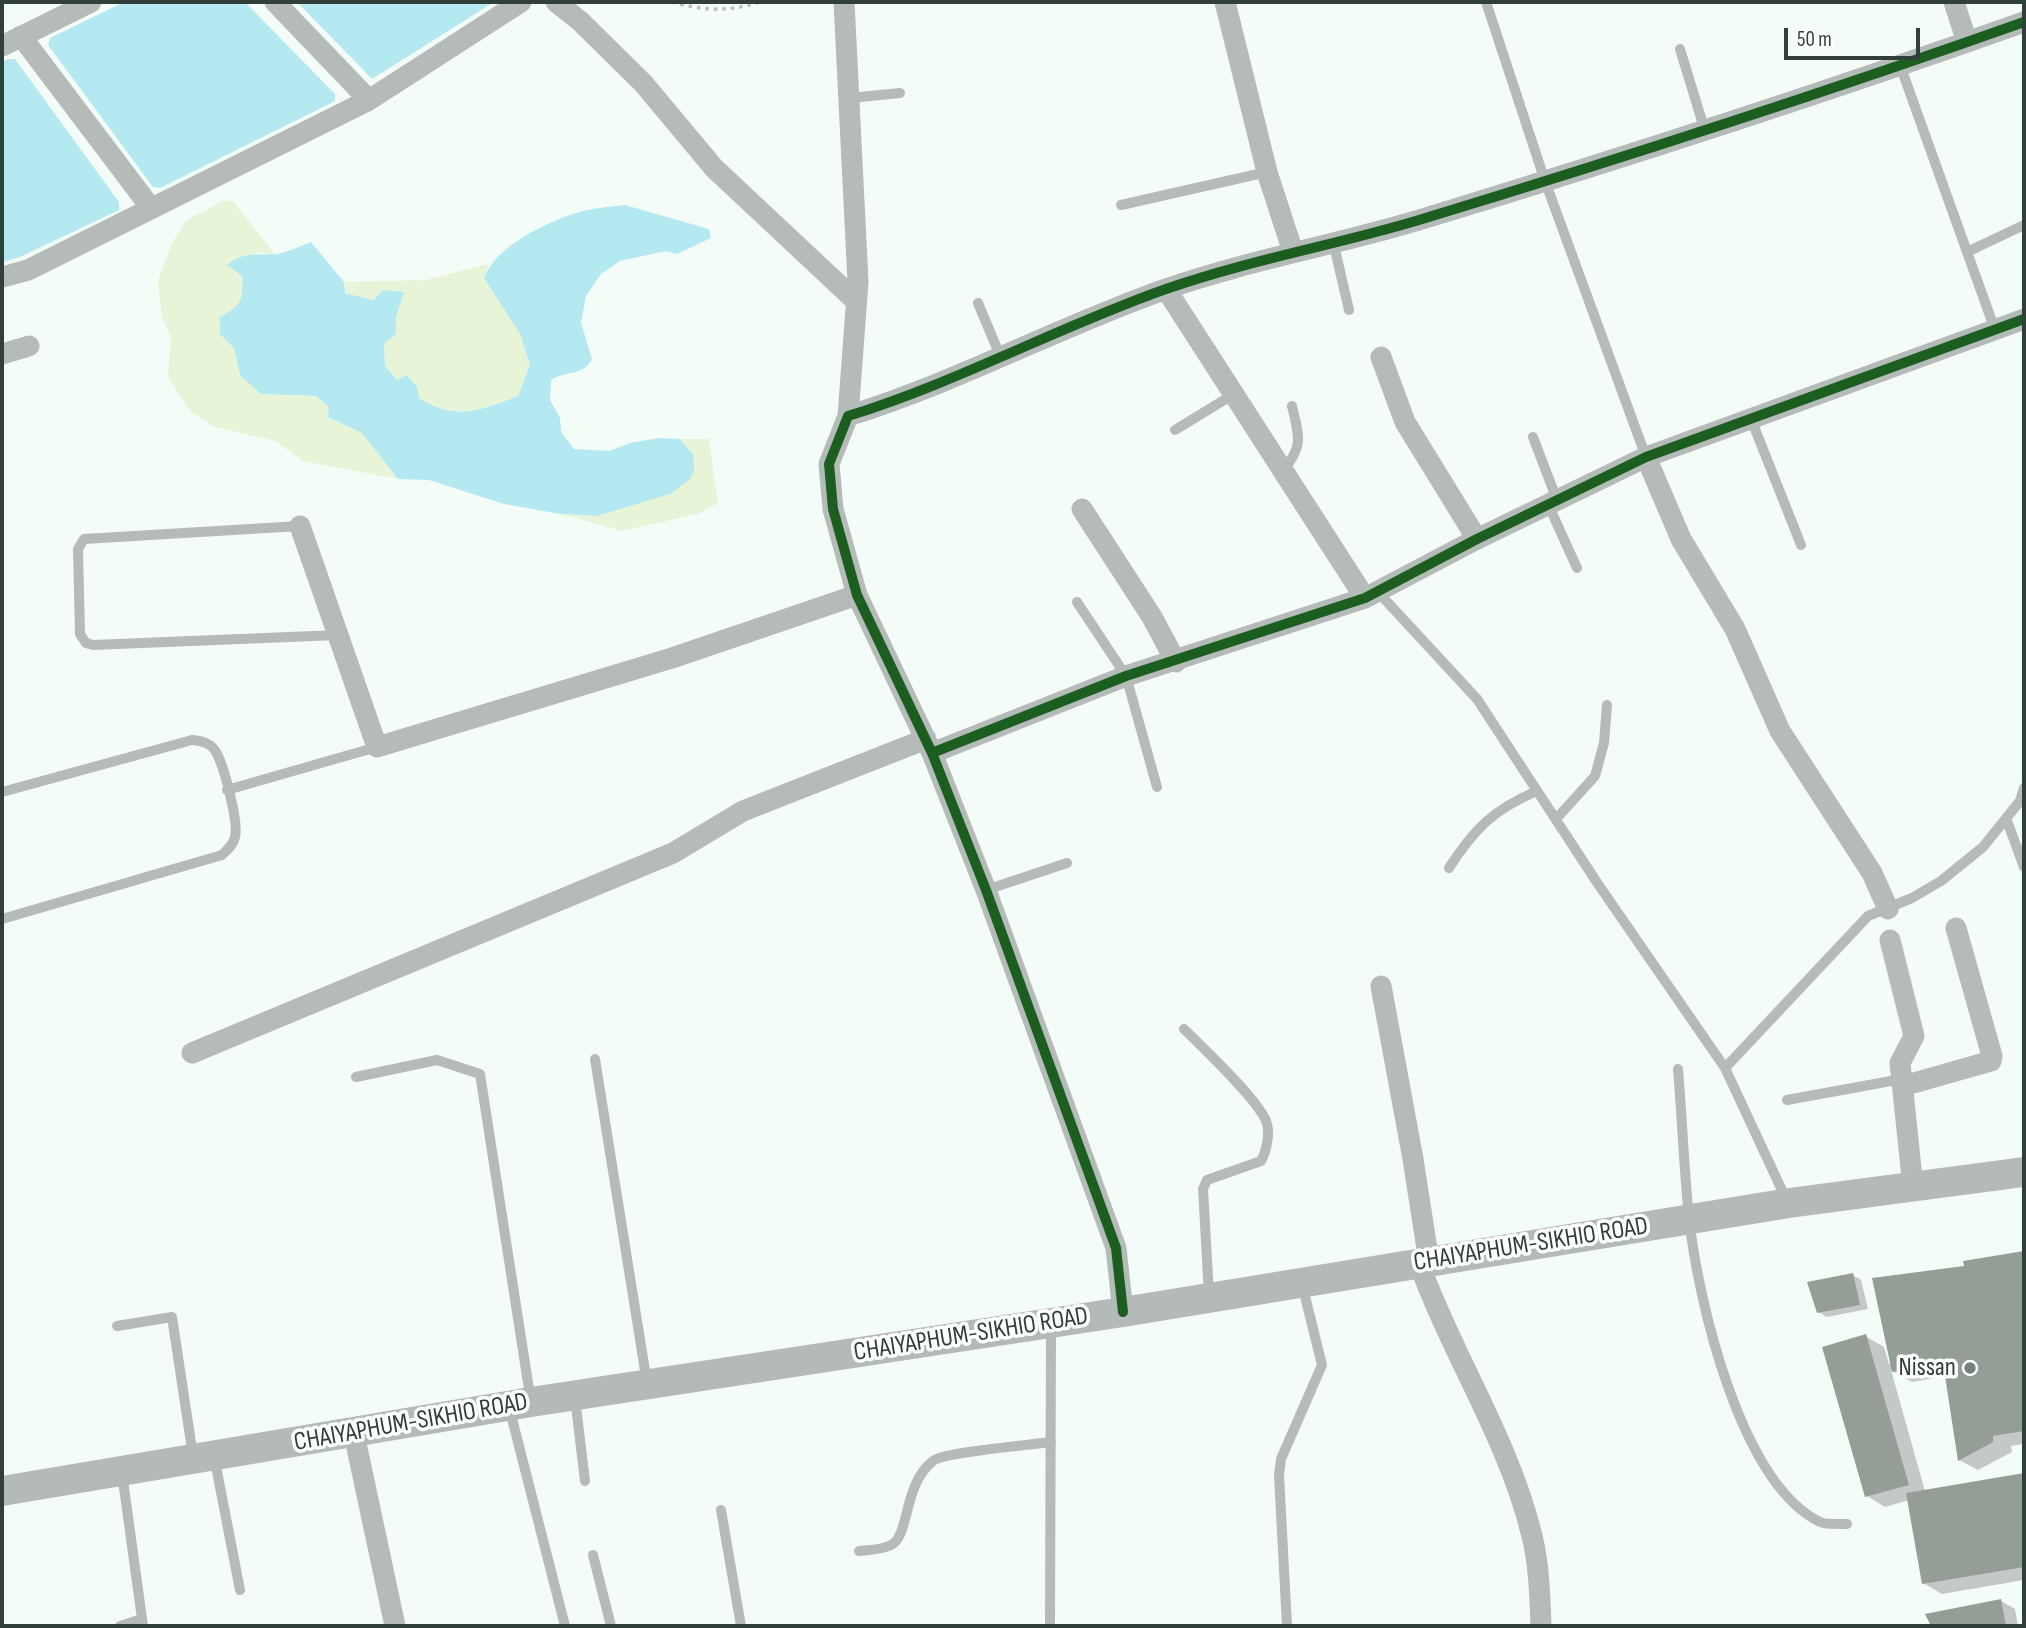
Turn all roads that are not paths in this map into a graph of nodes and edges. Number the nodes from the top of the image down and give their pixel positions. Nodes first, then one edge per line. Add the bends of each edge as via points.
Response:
1 (91, 2) edge
2 (275, 2) edge
3 (521, 2) edge
4 (556, 2) edge
5 (844, 2) edge
6 (1225, 2) edge
7 (1486, 2) edge
8 (1954, 2) edge
9 (2024, 22) edge
10 (21, 36) junction
11 (1968, 42) junction
12 (2, 46) edge
13 (1680, 49) dead end
14 (1900, 65) junction
15 (900, 93) dead end
16 (850, 98) junction
17 (369, 100) junction
18 (1705, 131) junction
19 (1267, 172) junction
20 (1545, 181) junction
21 (1121, 205) dead end
22 (150, 208) junction
23 (2024, 225) edge
24 (1333, 241) junction
25 (1293, 252) junction
26 (1967, 252) junction
27 (2, 277) edge
28 (1166, 289) junction
29 (856, 301) junction
30 (978, 303) dead end
31 (1349, 310) dead end
32 (2024, 320) edge
33 (1995, 330) junction
34 (29, 346) dead end
35 (2, 354) edge
36 (1001, 358) junction
37 (1381, 358) dead end
38 (1234, 394) junction
39 (1292, 406) dead end
40 (848, 416) junction
41 (1751, 419) junction
42 (1175, 430) dead end
43 (1532, 437) dead end
44 (1646, 457) junction
45 (1283, 471) junction
46 (1552, 502) junction
47 (1082, 509) dead end
48 (300, 526) joint
49 (1477, 539) junction
50 (1801, 545) dead end
51 (1577, 568) dead end
52 (857, 595) junction
53 (1371, 595) junction
54 (1077, 602) dead end
55 (338, 635) junction
56 (1176, 662) junction
57 (1126, 676) junction
58 (1607, 705) dead end
59 (929, 746) junction
60 (377, 747) junction
61 (1157, 787) dead end
62 (2024, 788) edge
63 (227, 790) junction
64 (1537, 791) junction
65 (2, 792) edge
66 (2006, 818) junction
67 (1556, 819) junction
68 (1067, 863) dead end
69 (2024, 867) edge
70 (1449, 868) dead end
71 (986, 890) junction
72 (1888, 909) junction
73 (2, 919) edge
74 (1956, 928) dead end
75 (1889, 940) dead end
76 (1381, 986) dead end
77 (1184, 1029) dead end
78 (192, 1053) dead end
79 (595, 1059) dead end
80 (1725, 1068) junction
81 (1678, 1069) dead end
82 (356, 1077) dead end
83 (1903, 1082) junction
84 (1787, 1100) dead end
85 (2024, 1172) edge
86 (1913, 1187) junction
87 (1789, 1203) junction
88 (1689, 1219) junction
89 (1424, 1263) junction
90 (1301, 1283) junction
91 (1209, 1298) junction
92 (1123, 1312) junction
93 (1051, 1323) junction
94 (117, 1326) dead end
95 (648, 1385) junction
96 (575, 1396) junction
97 (520, 1404) junction
98 (354, 1434) junction
99 (1051, 1442) junction
100 (204, 1457) junction
101 (122, 1472) junction
102 (585, 1481) dead end
103 (2, 1491) edge
104 (721, 1510) dead end
105 (1847, 1524) dead end
106 (859, 1551) dead end
107 (593, 1555) dead end
108 (240, 1590) dead end
109 (142, 1623) edge
110 (120, 1626) edge
111 (395, 1626) edge
112 (565, 1626) edge
113 (611, 1626) edge
114 (741, 1626) edge
115 (1051, 1626) edge
116 (1287, 1626) edge
117 (1541, 1626) edge

1 - 10 street
2 - 17 street
3 - 17 street
4 - 29 street via 643,83 714,167
5 - 16 street
6 - 19 street
7 - 20 lane
8 - 11 street
9 - 11 street
10 - 12 street
10 - 22 street
11 - 14 street
13 - 18 lane
14 - 18 street
14 - 26 lane
15 - 16 lane
16 - 29 street
17 - 22 street
18 - 20 street
19 - 21 lane
19 - 25 street
20 - 24 street
20 - 44 lane
22 - 27 street via 28,270
23 - 26 lane
24 - 25 street
24 - 31 lane
25 - 28 street
26 - 33 lane
28 - 36 street
28 - 38 street
29 - 40 street
30 - 36 lane
32 - 33 street
33 - 41 street
34 - 35 street
36 - 40 street via 908,398
37 - 49 street via 1405,422
38 - 42 lane
38 - 45 street
39 - 45 lane via 1300,442
40 - 52 street via 829,464 833,509
41 - 44 street
41 - 50 lane
43 - 46 lane
44 - 46 street
44 - 72 street via 1681,539 1735,629 1780,732 1872,873
45 - 53 street
46 - 49 street
46 - 51 lane
47 - 56 street
48 - 55 street
48 - 55 lane via 83,540 78,549 80,634 93,645
49 - 53 street
52 - 59 street
52 - 60 street
53 - 56 street
53 - 64 lane via 1477,699
54 - 57 lane
55 - 60 street
56 - 57 street
57 - 59 street
57 - 61 lane
58 - 67 lane via 1595,776
59 - 71 street
59 - 78 street via 743,811 673,853
60 - 63 lane
62 - 66 lane
63 - 65 lane via 216,753 210,745 192,740
63 - 73 lane via 236,836 222,855
64 - 67 lane
64 - 70 lane via 1487,819
66 - 69 lane
66 - 72 lane via 1983,847 1941,881
67 - 80 lane
68 - 71 lane
71 - 92 street via 1116,1248
72 - 80 lane via 1868,916 1848,934
74 - 83 street via 1991,1061
75 - 83 street via 1914,1036 1900,1063
76 - 89 street via 1413,1159
77 - 91 lane via 1258,1108 1267,1124 1261,1161 1218,1174 1207,1180 1203,1189
79 - 95 lane
80 - 87 lane
81 - 88 lane
82 - 97 lane via 437,1060 480,1074
83 - 84 lane
83 - 86 street
85 - 86 main road, CHAIYAPHUM-SIKHIO ROAD
86 - 87 main road, CHAIYAPHUM-SIKHIO ROAD
87 - 88 main road, CHAIYAPHUM-SIKHIO ROAD
88 - 89 main road, CHAIYAPHUM-SIKHIO ROAD
88 - 105 lane via 1702,1290 1738,1416 1765,1468 1796,1504 1822,1523
89 - 90 main road, CHAIYAPHUM-SIKHIO ROAD
89 - 117 street via 1436,1310 1515,1482 1533,1537
90 - 91 main road, CHAIYAPHUM-SIKHIO ROAD
90 - 116 lane via 1322,1365 1281,1459
91 - 92 main road, CHAIYAPHUM-SIKHIO ROAD
92 - 93 main road, CHAIYAPHUM-SIKHIO ROAD
93 - 95 main road, CHAIYAPHUM-SIKHIO ROAD
93 - 99 lane
94 - 100 lane via 172,1317
95 - 96 main road, CHAIYAPHUM-SIKHIO ROAD
96 - 97 main road, CHAIYAPHUM-SIKHIO ROAD
96 - 102 lane
97 - 98 main road, CHAIYAPHUM-SIKHIO ROAD
97 - 112 lane
98 - 100 main road, CHAIYAPHUM-SIKHIO ROAD
98 - 111 street
99 - 106 lane via 935,1458 920,1472 908,1497 902,1536 891,1545
99 - 115 lane
100 - 101 main road, CHAIYAPHUM-SIKHIO ROAD
100 - 108 lane
101 - 103 main road, CHAIYAPHUM-SIKHIO ROAD
101 - 109 lane
104 - 114 lane
107 - 113 lane
109 - 110 lane

